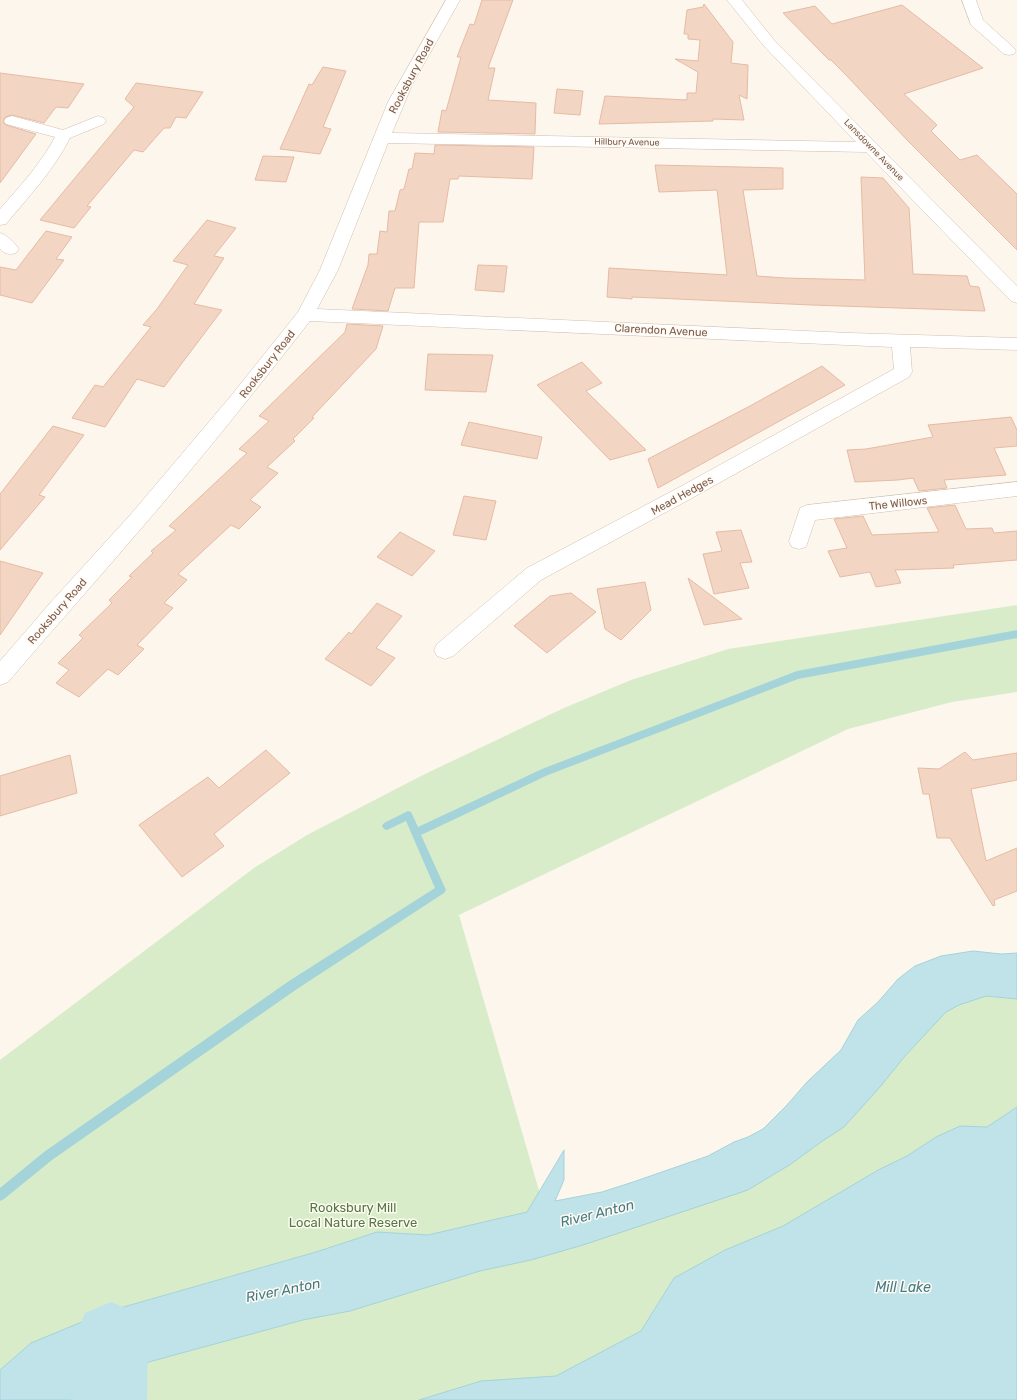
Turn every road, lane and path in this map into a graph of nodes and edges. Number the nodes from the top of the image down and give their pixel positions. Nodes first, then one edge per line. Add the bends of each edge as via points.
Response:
1 (453, 0) edge
2 (734, 0) edge
3 (969, 0) edge
4 (996, 40) junction
5 (982, 46) dead end
6 (1009, 50) dead end
7 (12, 121) dead end
8 (98, 121) dead end
9 (64, 135) junction
10 (382, 138) junction
11 (871, 147) junction
12 (0, 220) edge
13 (1017, 297) edge
14 (305, 315) junction
15 (900, 340) junction
16 (1017, 344) edge
17 (1017, 489) edge
18 (799, 541) dead end
19 (444, 650) dead end
20 (0, 676) edge

1 - 10 street, Rooksbury Road via 405,86
2 - 11 street, Lansdowne Avenue via 769,43
3 - 4 street via 976,22
4 - 5 street
4 - 6 street
7 - 9 street
8 - 9 street
9 - 12 street via 38,176
10 - 11 street, Hillbury Avenue
10 - 14 street, Rooksbury Road via 328,270
11 - 13 street, Lansdowne Avenue
14 - 15 street, Clarendon Avenue
14 - 20 street, Rooksbury Road via 237,402
15 - 16 street, Clarendon Avenue
15 - 19 street, Mead Hedges via 903,372 534,574
17 - 18 street, The Willows via 807,513

